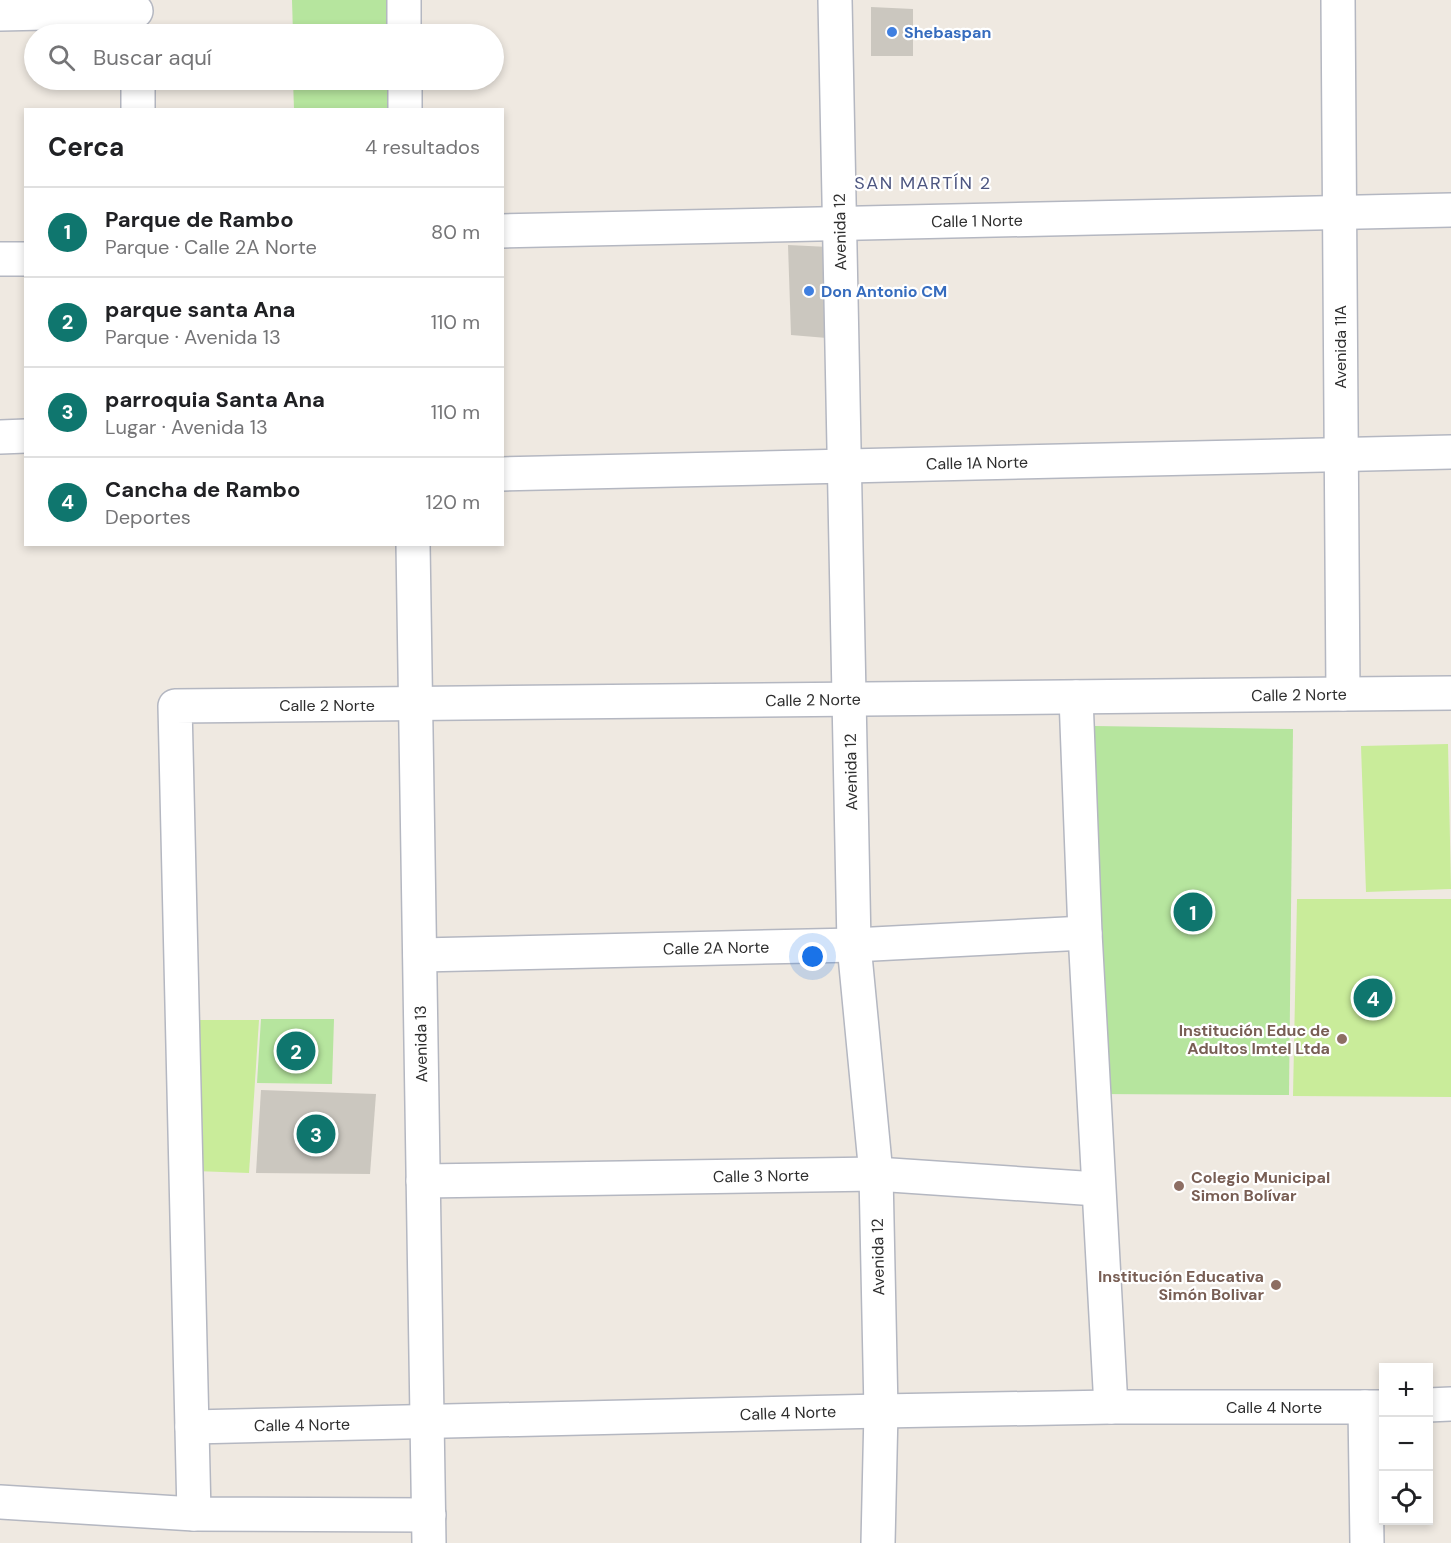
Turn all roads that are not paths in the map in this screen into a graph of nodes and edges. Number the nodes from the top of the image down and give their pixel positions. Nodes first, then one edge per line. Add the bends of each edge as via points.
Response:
1 (404, 0) edge
2 (836, 0) edge
3 (1338, 0) edge
4 (0, 14) edge
5 (136, 15) edge
6 (404, 24) edge
7 (138, 90) edge
8 (405, 90) edge
9 (138, 108) edge
10 (405, 108) edge
11 (1451, 210) edge
12 (1339, 213) junction
13 (840, 224) junction
14 (504, 231) edge
15 (0, 259) edge
16 (24, 259) edge
17 (24, 436) edge
18 (0, 437) edge
19 (1451, 452) edge
20 (1341, 455) junction
21 (844, 466) junction
22 (504, 474) edge
23 (413, 546) edge
24 (1451, 693) edge
25 (1343, 694) junction
26 (1076, 697) junction
27 (849, 700) junction
28 (415, 704) junction
29 (1085, 933) junction
30 (854, 945) junction
31 (420, 955) junction
32 (876, 1174) junction
33 (423, 1181) junction
34 (1097, 1189) junction
35 (1451, 1404) edge
36 (1433, 1405) edge
37 (1111, 1407) junction
38 (1374, 1407) edge
39 (881, 1411) junction
40 (427, 1423) junction
41 (192, 1427) junction
42 (0, 1502) edge
43 (195, 1514) junction
44 (429, 1529) edge
45 (878, 1543) edge
46 (1367, 1543) edge

1 - 6 street
2 - 13 street, Avenida 12
3 - 12 street, Avenida 11A
4 - 5 street
7 - 9 street
8 - 10 street
11 - 12 street, Calle 1 Norte
12 - 13 street, Calle 1 Norte
12 - 20 street, Avenida 11A
13 - 14 street, Calle 1 Norte
13 - 21 street, Avenida 12
15 - 16 street
17 - 18 street
19 - 20 street, Calle 1A Norte
20 - 21 street, Calle 1A Norte
20 - 25 street, Avenida 11A
21 - 22 street, Calle 1A Norte
21 - 27 street, Avenida 12
23 - 28 street, Avenida 13
24 - 25 street, Calle 2 Norte
25 - 26 street, Calle 2 Norte
26 - 27 street, Calle 2 Norte
26 - 29 street
27 - 28 street, Calle 2 Norte
27 - 30 street, Avenida 12
28 - 31 street, Avenida 13
28 - 41 street, Calle 2 Norte via 175,706
29 - 30 street, Calle 2A Norte
29 - 34 street
30 - 31 street, Calle 2A Norte
30 - 32 street, Avenida 12
31 - 33 street, Avenida 13
32 - 33 street, Calle 3 Norte
32 - 34 street, Calle 3 Norte
32 - 39 street, Avenida 12
33 - 40 street, Avenida 13
34 - 37 street
35 - 36 street
37 - 38 street, Calle 4 Norte
37 - 39 street, Calle 4 Norte
38 - 46 street
39 - 40 street, Calle 4 Norte
39 - 45 street, Avenida 12
40 - 41 street, Calle 4 Norte
40 - 44 street, Avenida 13
41 - 43 street
42 - 43 street
43 - 44 street

